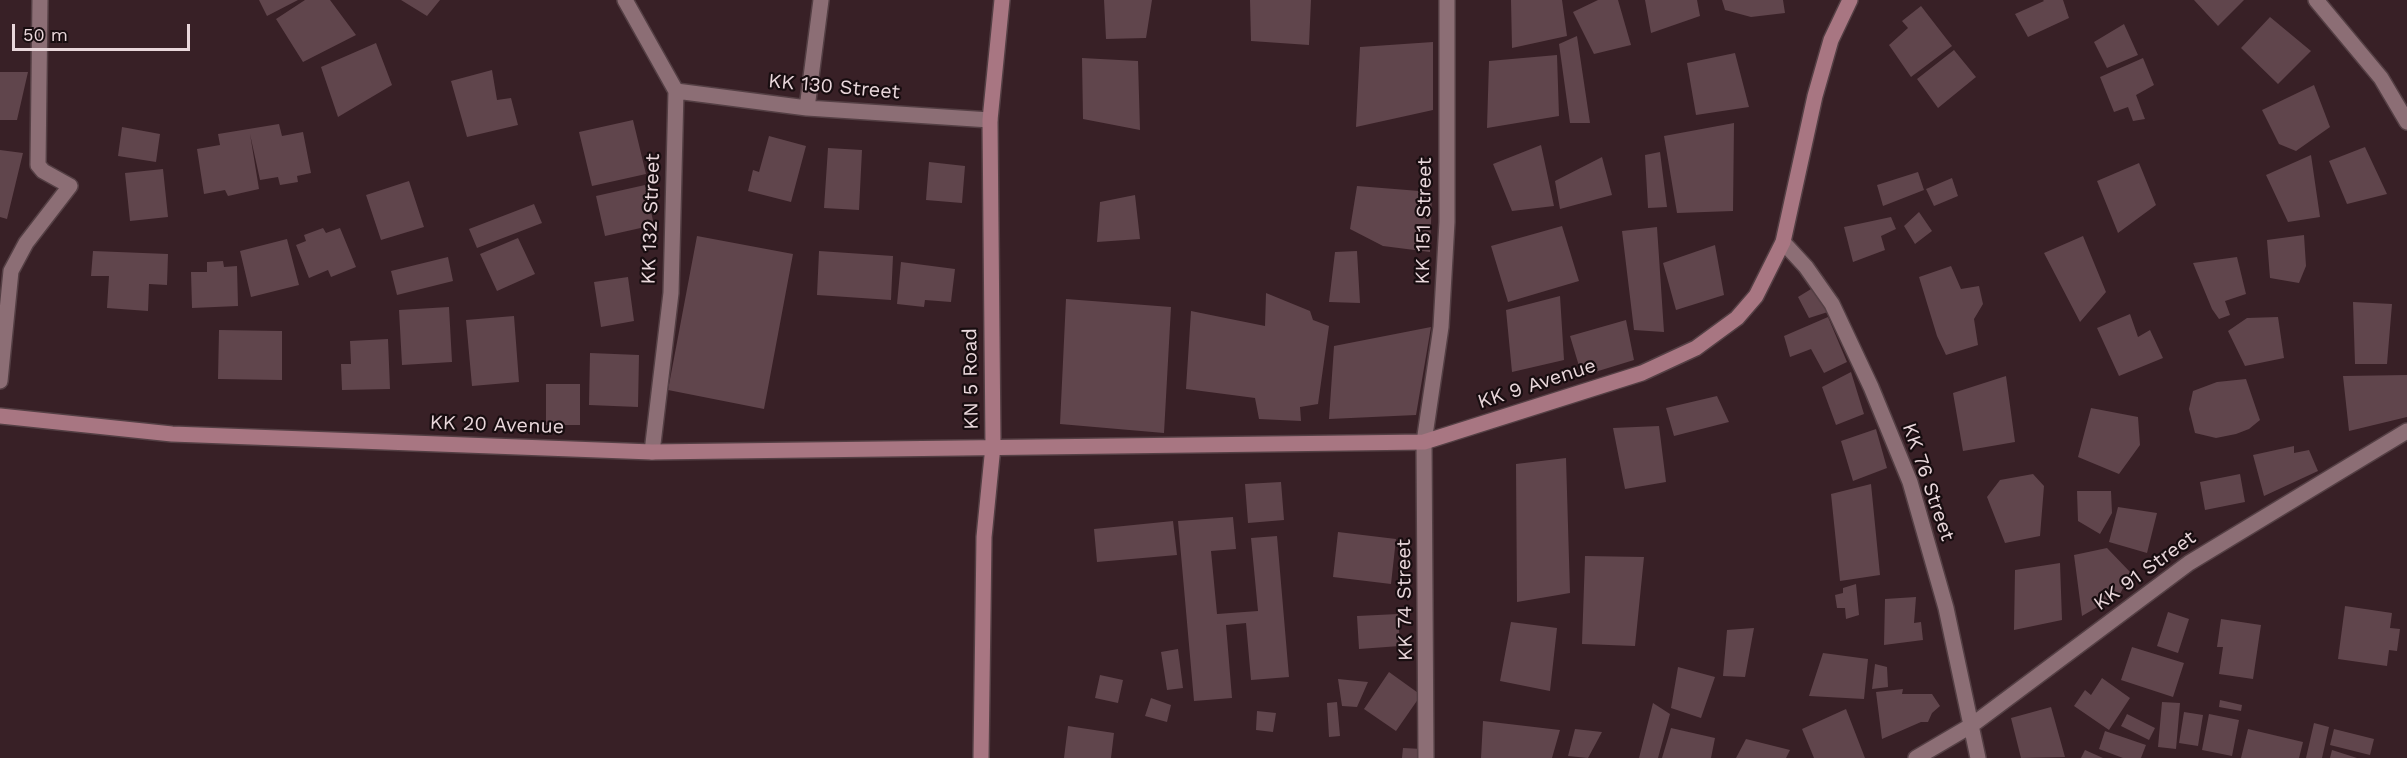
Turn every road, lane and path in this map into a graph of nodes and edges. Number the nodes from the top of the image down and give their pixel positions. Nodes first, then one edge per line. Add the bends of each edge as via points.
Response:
1 (40, 0) edge
2 (625, 0) edge
3 (822, 0) edge
4 (1002, 0) edge
5 (1447, 0) edge
6 (1850, 0) edge
7 (2316, 0) edge
8 (676, 91) junction
9 (807, 108) junction
10 (990, 120) junction
11 (2407, 122) edge
12 (1783, 242) junction
13 (0, 381) edge
14 (0, 416) edge
15 (2407, 431) edge
16 (1424, 442) junction
17 (993, 446) junction
18 (652, 452) junction
19 (1972, 725) junction
20 (981, 758) edge
21 (1426, 758) edge
22 (1916, 758) edge
23 (1978, 758) edge

1 - 13 street via 38,165 70,186 26,243 11,271
2 - 8 street
3 - 9 street
4 - 10 main road, KN 5 Road
5 - 16 street, KK 151 Street via 1447,222 1441,327
6 - 12 main road, KK 9 Avenue via 1832,40 1815,96
7 - 11 street via 2381,78
8 - 9 street, KK 130 Street
8 - 18 street, KK 132 Street via 671,293
9 - 10 street, KK 130 Street
10 - 17 main road, KN 5 Road
12 - 16 main road, KK 9 Avenue via 1756,296 1737,318 1696,348 1642,373
12 - 19 street, KK 76 Street via 1832,304 1910,482 1946,608
14 - 18 main road, KK 20 Avenue via 172,434
15 - 19 street, KK 91 Street via 2189,563
16 - 17 main road, KK 9 Avenue
16 - 21 street, KK 74 Street
17 - 18 main road, KK 20 Avenue
17 - 20 main road, KN 5 Road via 984,537
19 - 22 street, KK 91 Street
19 - 23 street, KK 76 Street

